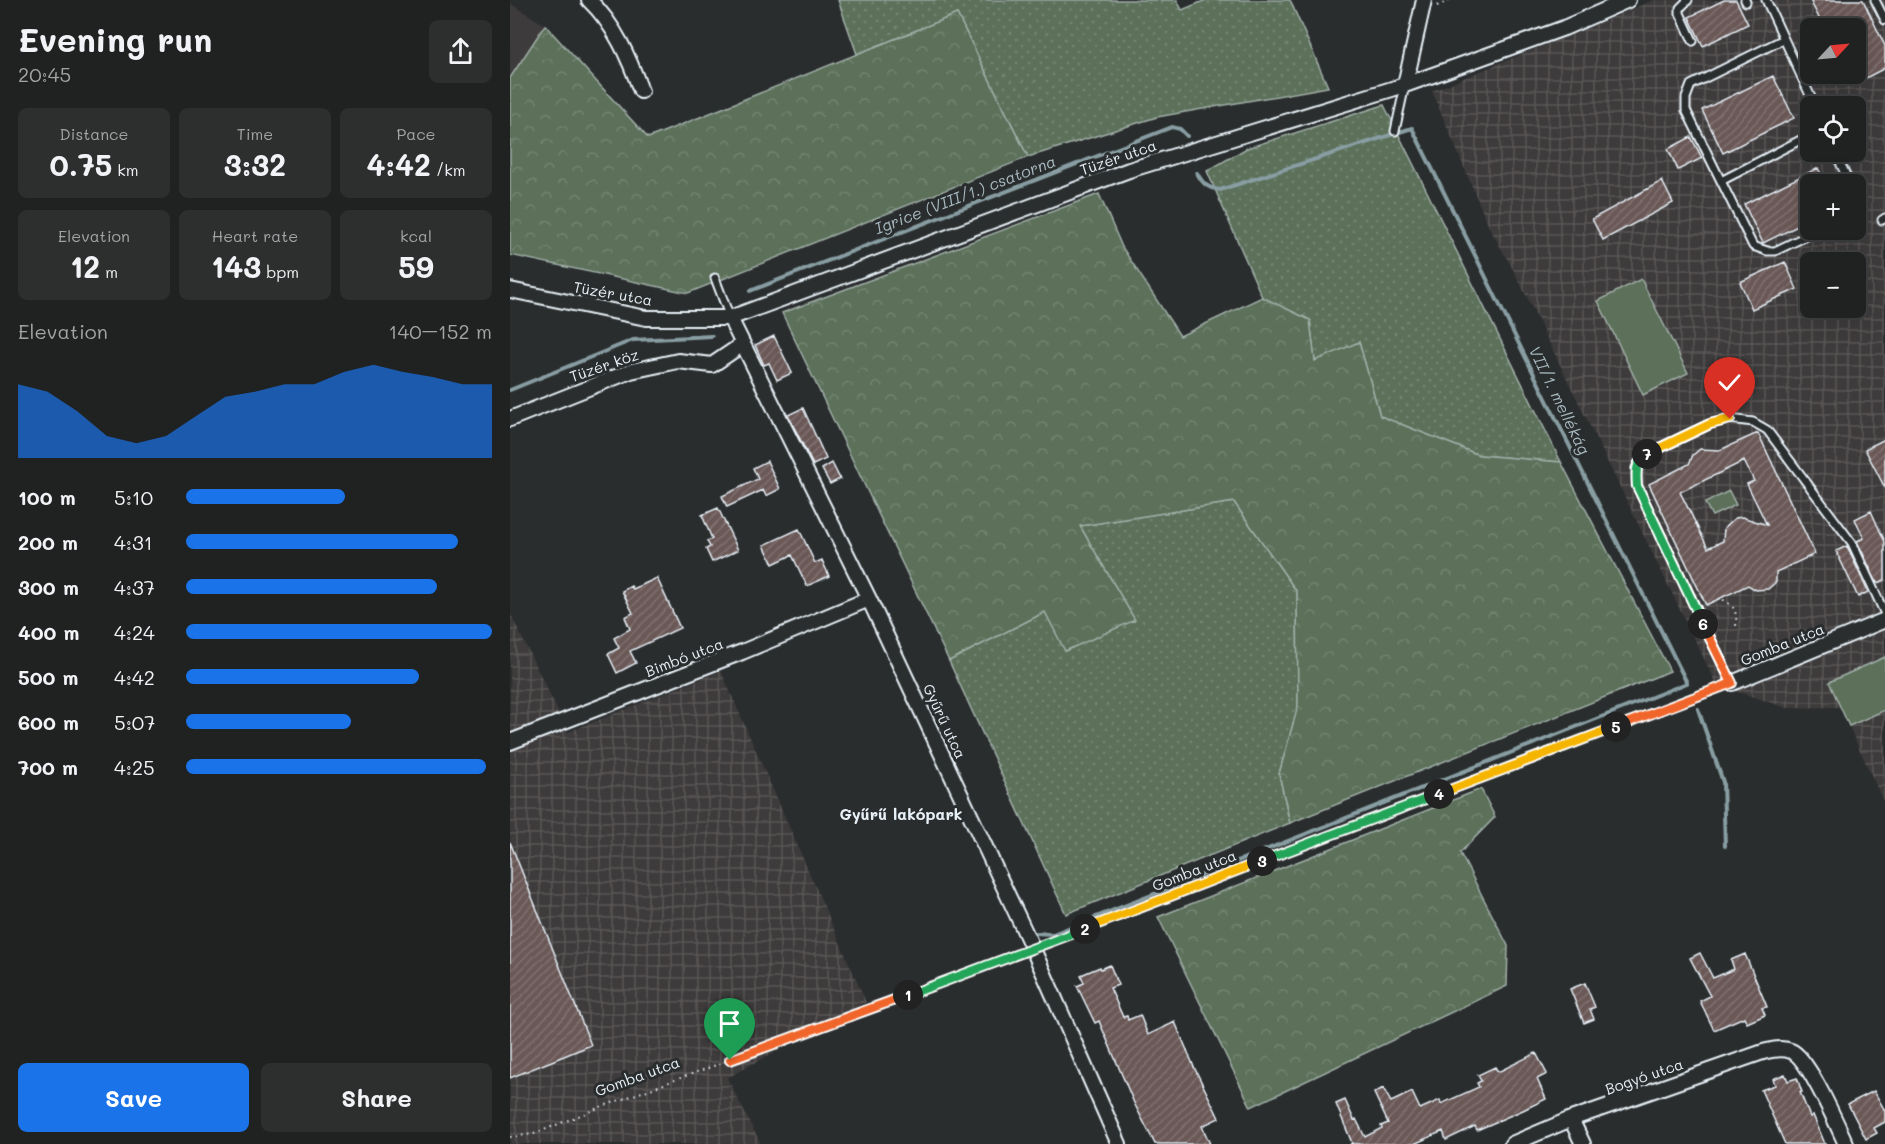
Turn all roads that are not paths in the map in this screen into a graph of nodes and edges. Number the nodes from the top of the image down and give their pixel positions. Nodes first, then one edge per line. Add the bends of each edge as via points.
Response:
1 (589, 0) edge
2 (1424, 0) edge
3 (1628, 0) edge
4 (1688, 0) edge
5 (1766, 0) edge
6 (1875, 0) edge
7 (1885, 20) edge
8 (1784, 39) junction
9 (1693, 41) dead end
10 (1405, 85) junction
11 (641, 92) dead end
12 (1810, 96) edge
13 (1395, 131) dead end
14 (1800, 140) edge
15 (1721, 181) junction
16 (1800, 239) edge
17 (715, 278) dead end
18 (510, 290) edge
19 (730, 318) junction
20 (743, 344) junction
21 (510, 420) edge
22 (869, 599) junction
23 (1885, 614) edge
24 (1885, 620) edge
25 (1732, 683) joint
26 (510, 742) edge
27 (1571, 1119) junction
28 (1119, 1144) edge
29 (1512, 1144) edge
30 (1582, 1144) edge
31 (1846, 1144) edge

1 - 11 street via 603,13 629,58
2 - 10 street
3 - 10 street, Tüzér utca via 1564,28
4 - 9 lane via 1680,13
5 - 8 lane
6 - 7 lane
8 - 12 lane
8 - 15 lane via 1690,85 1686,110
10 - 13 lane
10 - 19 street, Tüzér utca via 1129,170
14 - 15 lane
15 - 16 lane via 1753,246 1775,251
17 - 19 lane
18 - 19 street, Tüzér utca via 646,318
19 - 20 street, Gyűrű utca
20 - 21 street, Tüzér köz via 712,365 678,361 631,371
20 - 22 street, Gyűrű utca
22 - 26 street, Bimbó utca
22 - 28 street, Gyűrű utca via 1033,949
23 - 25 lane via 1852,543 1767,430 1753,422 1730,419 1680,437 1643,456 1636,468 1637,486
24 - 25 street, Gomba utca
27 - 29 street, Bogyó utca
27 - 30 street
27 - 31 street, Bogyó utca via 1763,1052 1790,1050 1806,1065

